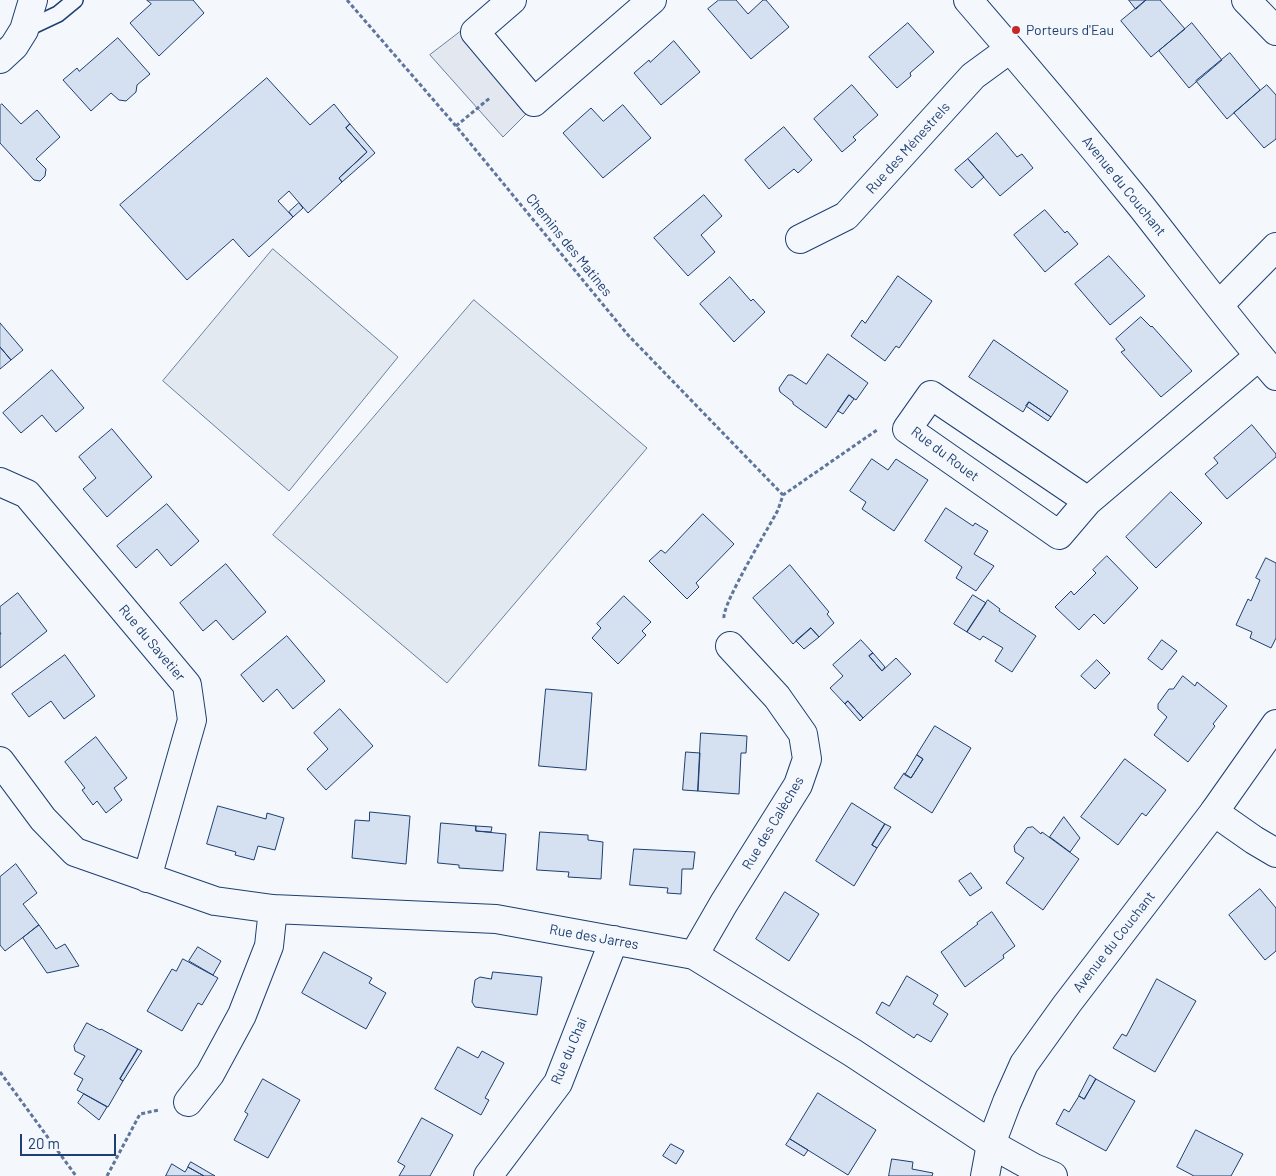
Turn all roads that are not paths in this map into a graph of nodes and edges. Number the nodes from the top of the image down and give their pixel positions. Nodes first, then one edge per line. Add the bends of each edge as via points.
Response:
1 (33, 0) edge
2 (75, 0) edge
3 (512, 0) edge
4 (652, 0) edge
5 (968, 0) edge
6 (1246, 0) edge
7 (24, 30) junction
8 (1276, 31) edge
9 (1010, 49) junction
10 (0, 59) edge
11 (800, 239) dead end
12 (1276, 247) edge
13 (1219, 305) junction
14 (1268, 366) edge
15 (0, 482) edge
16 (1088, 501) junction
17 (730, 646) road end
18 (1276, 724) edge
19 (0, 761) edge
20 (1214, 812) junction
21 (1276, 853) edge
22 (147, 878) junction
23 (273, 909) junction
24 (614, 940) junction
25 (694, 955) junction
26 (188, 1102) road end
27 (991, 1144) junction
28 (488, 1176) edge
29 (985, 1176) edge
30 (1053, 1176) edge

1 - 7 street
2 - 7 lane via 58,14
3 - 4 street via 476,32 534,102
5 - 9 street, Avenue du Couchant
6 - 8 street
7 - 10 street
9 - 11 street, Rue des Ménestrels via 973,76 846,216
9 - 13 street, Avenue du Couchant
12 - 13 street
13 - 14 street, Avenue du Couchant
14 - 16 street, Rue du Rouet
15 - 22 street, Rue du Savetier via 27,494 187,685 192,720
16 - 16 street, Rue du Rouet via 931,395 907,429 1059,535
17 - 25 street, Rue des Calèches via 777,697 803,734 808,759 798,785
18 - 20 street, Avenue du Couchant
19 - 22 street, Rue des Jarres via 43,819 75,852
20 - 21 street
20 - 27 street, Avenue du Couchant via 1024,1064
22 - 23 street, Rue des Jarres via 215,900
23 - 24 street, Rue des Jarres via 496,919
23 - 26 street via 269,946 242,1014 210,1074
24 - 25 street, Rue des Jarres
24 - 28 street, Rue du Chai via 558,1083
25 - 27 street, Rue des Jarres via 853,1053
27 - 29 street, Avenue du Couchant
27 - 30 street, Rue des Jarres

